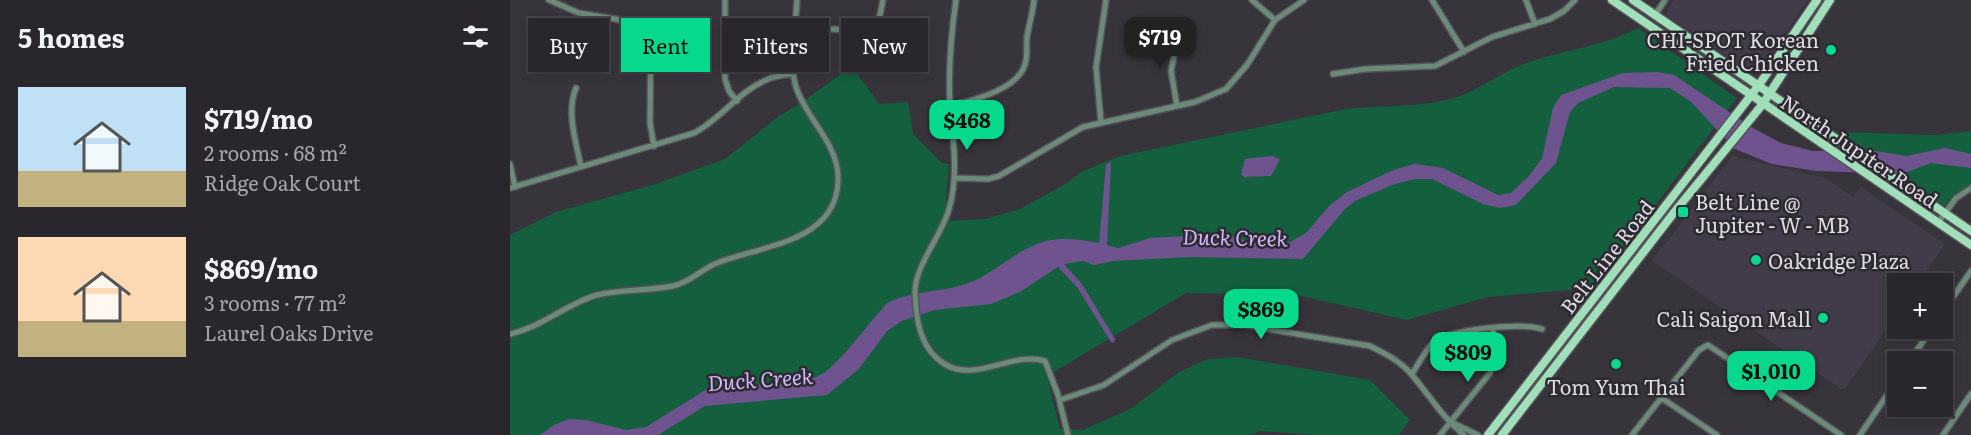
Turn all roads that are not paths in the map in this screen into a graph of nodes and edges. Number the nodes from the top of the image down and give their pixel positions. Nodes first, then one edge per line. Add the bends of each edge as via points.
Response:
1 (549, 0) edge
2 (725, 0) edge
3 (797, 0) edge
4 (883, 0) edge
5 (956, 0) edge
6 (1034, 0) edge
7 (1107, 0) edge
8 (1252, 0) edge
9 (1304, 0) edge
10 (1432, 0) edge
11 (1526, 0) edge
12 (1575, 0) edge
13 (1612, 0) edge
14 (1633, 0) edge
15 (1665, 0) edge
16 (1817, 0) edge
17 (1830, 0) edge
18 (1654, 15) junction
19 (796, 18) edge
20 (879, 18) edge
21 (1275, 20) junction
22 (1535, 24) junction
23 (1671, 26) junction
24 (1179, 32) dead end
25 (1664, 35) junction
26 (1464, 52) junction
27 (794, 74) joint
28 (1333, 74) dead end
29 (1759, 85) junction
30 (576, 88) dead end
31 (1771, 93) junction
32 (1750, 97) junction
33 (737, 101) junction
34 (1762, 105) junction
35 (950, 106) junction
36 (1176, 106) junction
37 (1101, 122) junction
38 (654, 146) junction
39 (510, 164) edge
40 (581, 167) junction
41 (954, 178) junction
42 (512, 188) edge
43 (1971, 188) edge
44 (1944, 213) junction
45 (1938, 223) junction
46 (1971, 231) edge
47 (1971, 245) edge
48 (1971, 271) edge
49 (1596, 294) junction
50 (1953, 297) edge
51 (1606, 302) junction
52 (1542, 329) dead end
53 (1493, 330) junction
54 (510, 334) edge
55 (1412, 374) junction
56 (1522, 390) junction
57 (1971, 394) edge
58 (1887, 395) edge
59 (1532, 397) junction
60 (1660, 397) junction
61 (1060, 400) junction
62 (1452, 423) junction
63 (1068, 435) edge
64 (1440, 435) edge
65 (1464, 435) edge
66 (1478, 435) edge
67 (1488, 435) edge
68 (1502, 435) edge
69 (1632, 435) edge
70 (1717, 435) edge
71 (1842, 435) edge
72 (1860, 435) edge
73 (1943, 435) edge

1 - 38 street via 579,13 651,25 650,123
2 - 33 street via 725,79
3 - 19 street
4 - 20 street
5 - 35 street via 949,56
6 - 35 street via 1026,63 1020,74 983,98
7 - 37 street via 1096,67
8 - 21 street
9 - 21 street
10 - 26 street
11 - 22 street
12 - 22 street via 1564,11
13 - 25 main road, North Jupiter Road
14 - 18 main road, North Jupiter Road
15 - 18 street
16 - 29 main road, Belt Line Road
17 - 31 main road, Belt Line Road
18 - 23 main road, North Jupiter Road
21 - 36 street via 1247,65 1226,89 1212,97
22 - 26 street via 1492,37
23 - 25 main road
23 - 29 main road, North Jupiter Road
24 - 36 street via 1171,71
25 - 32 main road, North Jupiter Road
26 - 28 street via 1435,66
27 - 33 street via 768,78
27 - 54 street via 796,89 836,163 837,188 823,218 800,236 715,264 690,281 596,295 531,328
29 - 31 main road, North Jupiter Road
29 - 32 main road, Belt Line Road
30 - 40 street via 573,117
31 - 34 main road, Belt Line Road
31 - 44 main road, North Jupiter Road
32 - 34 main road, North Jupiter Road
32 - 49 main road, Belt Line Road
33 - 38 street via 709,125
34 - 45 main road, North Jupiter Road
34 - 51 main road, Belt Line Road
35 - 41 street via 956,144
36 - 37 street
37 - 41 street via 1070,132 999,176
38 - 40 street
39 - 42 street
40 - 42 street
41 - 61 street via 950,208 916,278 914,290 922,338 946,365 958,368 1034,358 1044,362
43 - 44 street
44 - 45 street
44 - 46 main road, North Jupiter Road
45 - 47 main road, North Jupiter Road
48 - 50 street
49 - 51 main road
49 - 56 main road, Belt Line Road
51 - 59 main road, Belt Line Road
52 - 53 street
53 - 55 street via 1456,333 1434,343
53 - 62 street via 1494,364
55 - 61 street via 1370,346 1243,325 1212,325 1172,340 1104,385
55 - 62 street via 1442,417
56 - 59 main road
56 - 67 main road, Belt Line Road
57 - 73 street
58 - 72 street
59 - 68 main road, Belt Line Road
60 - 69 street
60 - 70 street
60 - 71 street via 1708,345
61 - 63 street
62 - 64 street
62 - 65 street
62 - 66 street

